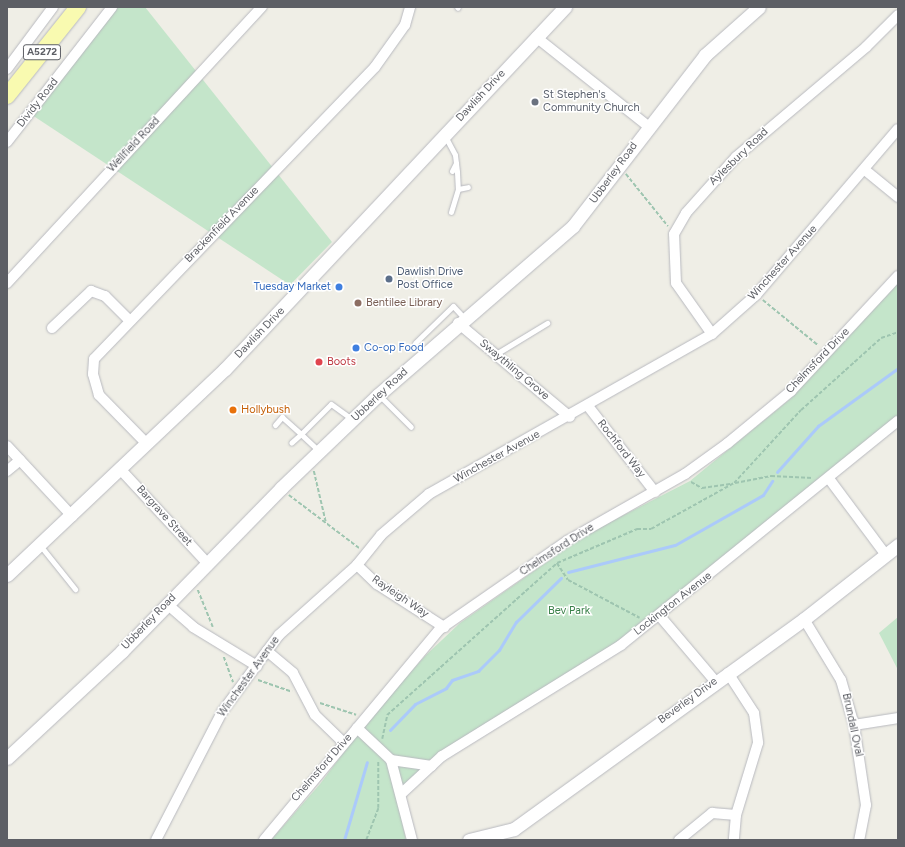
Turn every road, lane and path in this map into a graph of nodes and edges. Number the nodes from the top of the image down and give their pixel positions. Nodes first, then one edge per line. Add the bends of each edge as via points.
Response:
1 (53, 7) edge
2 (78, 7) edge
3 (112, 7) edge
4 (262, 7) edge
5 (410, 7) edge
6 (565, 7) edge
7 (759, 7) edge
8 (898, 15) edge
9 (536, 37) junction
10 (7, 69) edge
11 (7, 96) edge
12 (648, 126) junction
13 (898, 129) edge
14 (444, 135) junction
15 (7, 142) edge
16 (456, 163) junction
17 (620, 166) junction
18 (865, 170) junction
19 (452, 171) dead end
20 (468, 187) dead end
21 (458, 189) junction
22 (898, 197) edge
23 (450, 212) dead end
24 (674, 234) junction
25 (9, 276) edge
26 (898, 276) edge
27 (756, 295) junction
28 (129, 320) junction
29 (461, 320) junction
30 (547, 323) dead end
31 (52, 328) dead end
32 (898, 332) edge
33 (712, 334) junction
34 (415, 343) dead end
35 (827, 352) junction
36 (496, 354) junction
37 (378, 395) junction
38 (588, 406) junction
39 (570, 417) junction
40 (353, 420) junction
41 (898, 421) edge
42 (275, 424) dead end
43 (411, 427) dead end
44 (301, 434) junction
45 (148, 444) junction
46 (291, 444) dead end
47 (7, 446) edge
48 (315, 456) junction
49 (20, 460) junction
50 (121, 470) junction
51 (7, 471) edge
52 (685, 474) junction
53 (826, 482) junction
54 (734, 483) junction
55 (281, 488) junction
56 (655, 492) junction
57 (72, 516) junction
58 (326, 522) junction
59 (39, 544) junction
60 (898, 545) edge
61 (549, 553) junction
62 (365, 554) junction
63 (886, 555) junction
64 (207, 563) junction
65 (557, 563) junction
66 (357, 565) junction
67 (7, 575) edge
68 (75, 589) dead end
69 (167, 604) junction
70 (659, 615) junction
71 (804, 619) junction
72 (649, 623) junction
73 (444, 627) junction
74 (267, 650) junction
75 (257, 666) junction
76 (728, 673) junction
77 (715, 681) junction
78 (898, 718) edge
79 (854, 725) junction
80 (357, 728) junction
81 (344, 743) junction
82 (380, 749) junction
83 (7, 758) edge
84 (391, 760) junction
85 (432, 766) junction
86 (402, 794) junction
87 (736, 815) junction
88 (156, 840) edge
89 (264, 840) edge
90 (366, 840) edge
91 (412, 840) edge
92 (469, 840) edge
93 (679, 840) edge
94 (734, 840) edge
95 (859, 840) edge

1 - 10 street
2 - 11 main road, A5272
3 - 15 street, Dividy Road
4 - 25 street, Wellfield Road
5 - 28 street, Brackenfield Avenue via 406,25 375,67
6 - 9 street, Dawlish Drive
7 - 12 street, Ubberley Road via 705,55
8 - 24 street, Aylesbury Road via 866,47 736,157 686,213
9 - 12 street
9 - 14 street, Dawlish Drive
12 - 17 street, Ubberley Road
13 - 18 street, Winchester Avenue
14 - 16 lane
14 - 45 street, Dawlish Drive via 225,369
16 - 19 lane
16 - 21 lane
17 - 24 path
17 - 29 street, Ubberley Road via 599,196 555,242
18 - 22 street
18 - 27 street, Winchester Avenue
20 - 21 lane
21 - 23 lane
24 - 33 street via 676,283
26 - 35 street, Chelmsford Drive
27 - 33 street, Winchester Avenue
27 - 35 path
28 - 31 street via 105,296 91,292
28 - 45 street, Brackenfield Avenue via 94,359 93,374 99,395
29 - 34 lane via 454,306
29 - 36 street, Swaythling Grove
29 - 37 street, Ubberley Road
30 - 36 lane
32 - 54 path via 881,338 802,410
33 - 38 street, Winchester Avenue
35 - 52 street, Chelmsford Drive via 791,391
36 - 39 street, Swaythling Grove
37 - 40 street, Ubberley Road
37 - 43 lane
38 - 39 street, Winchester Avenue
38 - 56 street, Rochford Way
39 - 62 street, Winchester Avenue via 429,494
40 - 44 lane via 331,404
40 - 48 street, Ubberley Road
41 - 53 street, Lockington Avenue
42 - 44 lane via 282,417
44 - 46 lane
44 - 48 lane
45 - 50 street, Dawlish Drive
47 - 49 street
48 - 55 street, Ubberley Road
48 - 58 path
49 - 51 street
49 - 57 street
50 - 57 street, Dawlish Drive
50 - 64 street, Bargrave Street
52 - 54 path via 702,488
52 - 56 street, Chelmsford Drive
53 - 54 path via 812,477 771,476
53 - 63 street
53 - 70 street, Lockington Avenue
54 - 65 path via 650,530 636,529
55 - 58 path
55 - 64 street, Ubberley Road
56 - 61 street, Chelmsford Drive
57 - 59 street, Dawlish Drive
58 - 62 path
59 - 67 street, Dawlish Drive
59 - 68 lane
60 - 63 street, Beverley Drive
61 - 65 path
61 - 73 street, Chelmsford Drive
62 - 66 street, Winchester Avenue
63 - 71 street, Beverley Drive
64 - 69 street, Ubberley Road
65 - 72 path via 568,580
65 - 82 path via 387,715
66 - 73 street, Rayleigh Way via 377,584
66 - 74 street, Winchester Avenue via 279,635
69 - 75 street via 193,627
69 - 83 street, Ubberley Road
70 - 72 street, Lockington Avenue
70 - 77 street
71 - 76 street, Beverley Drive
71 - 79 street, Brundall Oval via 841,680
72 - 85 street, Lockington Avenue via 621,645
73 - 80 street, Chelmsford Drive
74 - 75 street, Winchester Avenue
74 - 81 street via 293,673 315,715
75 - 88 street, Winchester Avenue via 222,712
76 - 77 street, Beverley Drive
76 - 87 street via 754,713 757,724 757,749
77 - 92 street, Beverley Drive via 514,829
78 - 79 street
79 - 95 street, Brundall Oval via 866,805
80 - 81 street, Chelmsford Drive
80 - 82 street
81 - 89 street, Chelmsford Drive
82 - 84 street
82 - 90 path via 378,808
84 - 85 street
84 - 86 street
85 - 86 street, Lockington Avenue
86 - 91 street
87 - 93 street via 712,813
87 - 94 street

